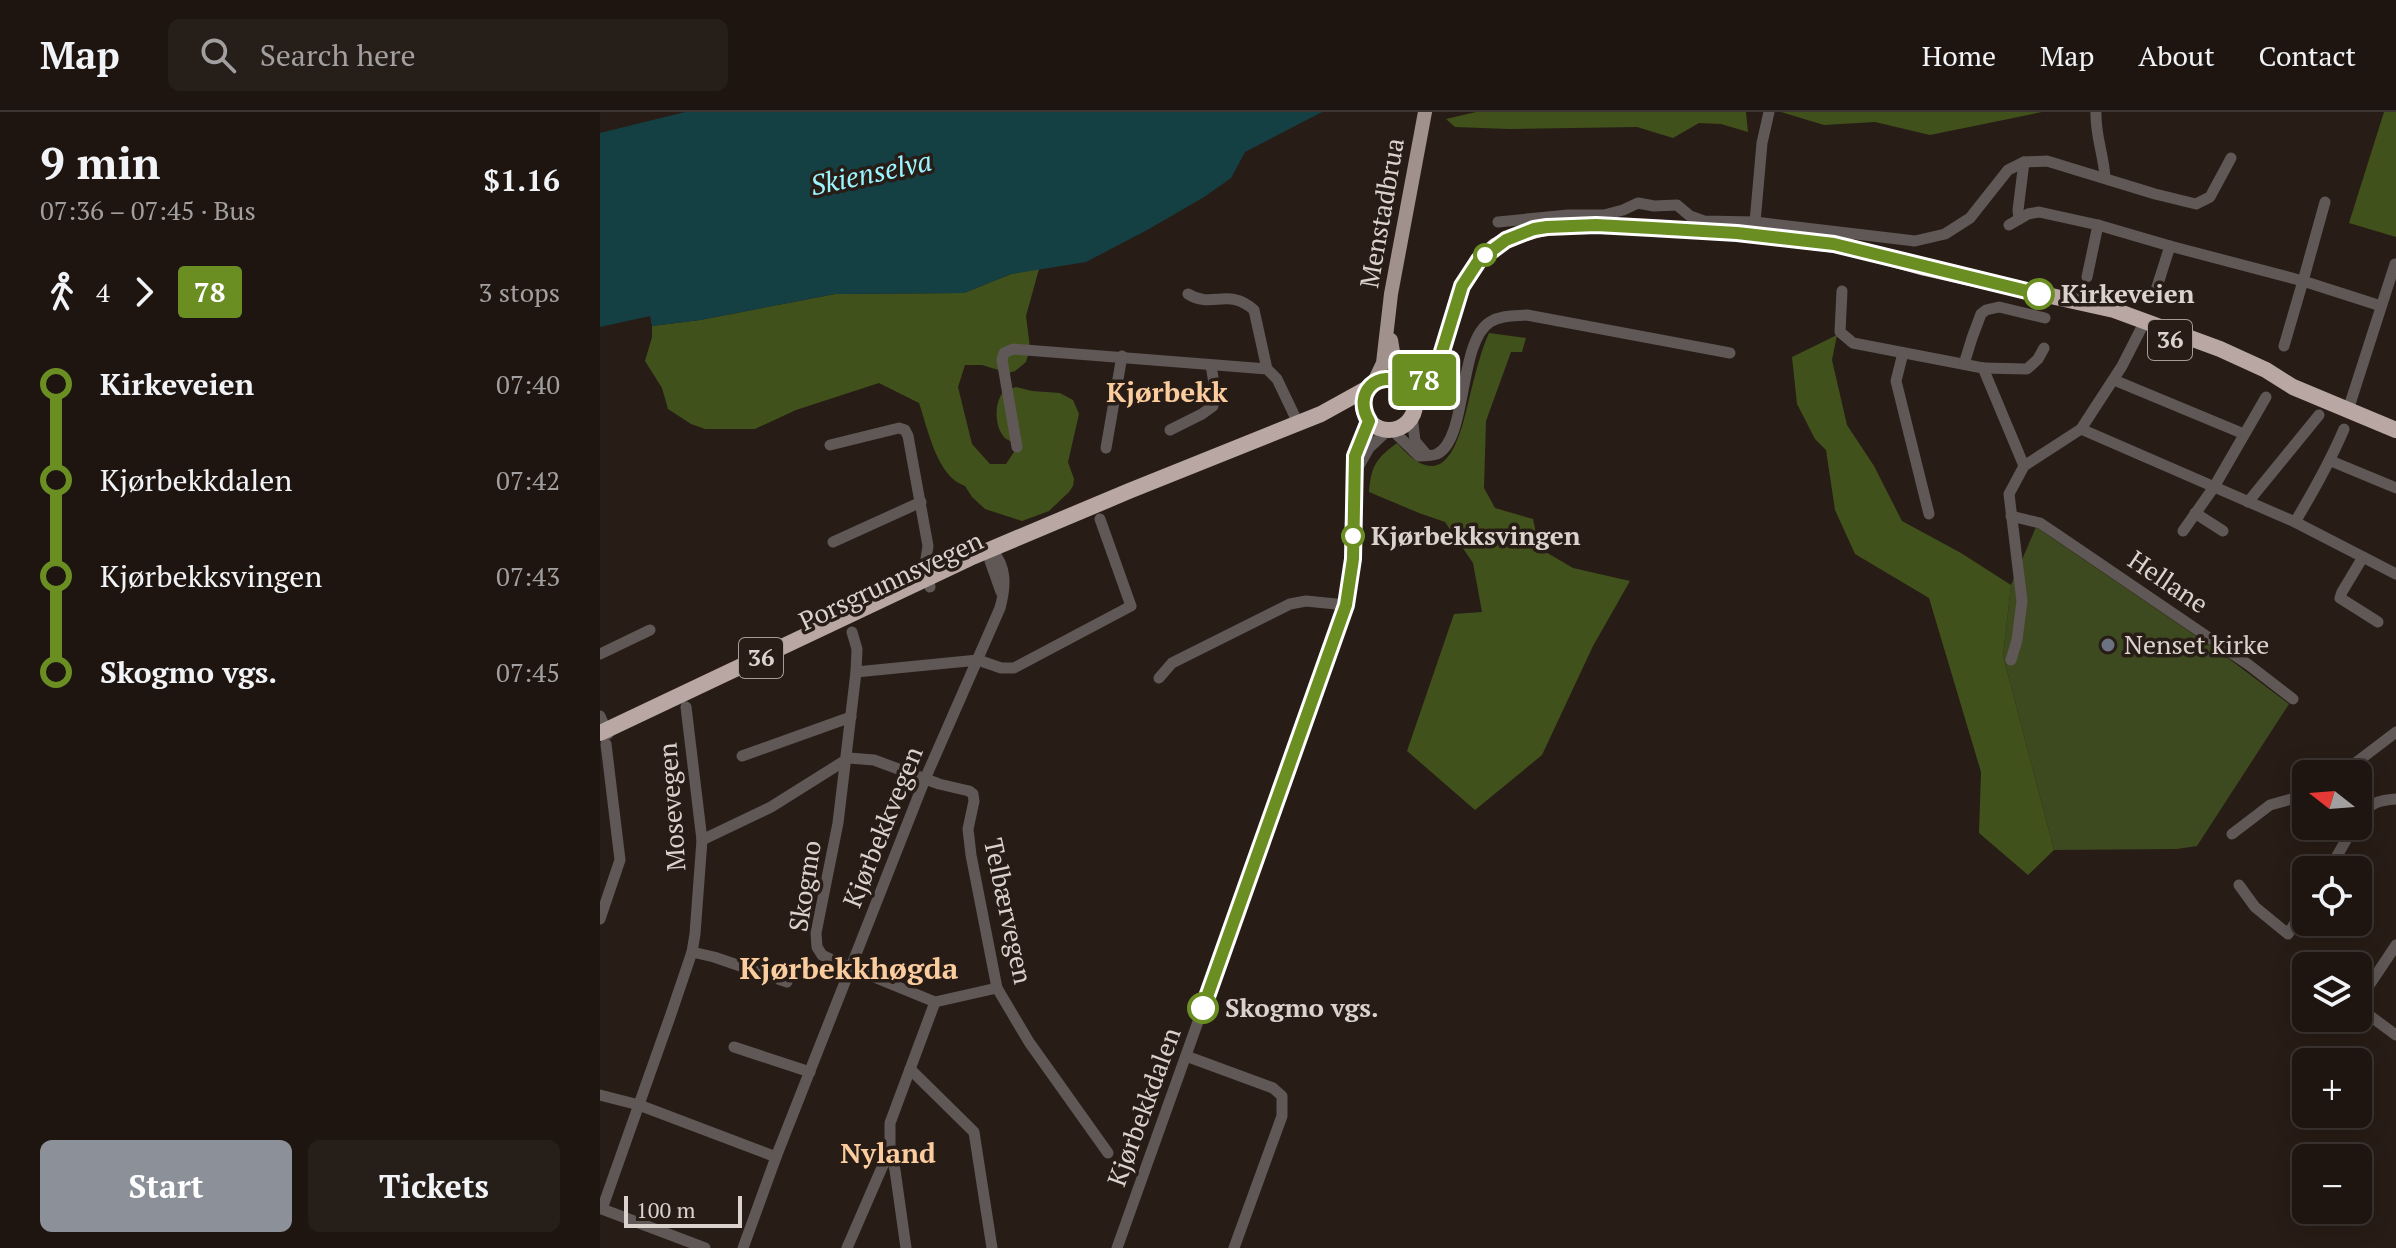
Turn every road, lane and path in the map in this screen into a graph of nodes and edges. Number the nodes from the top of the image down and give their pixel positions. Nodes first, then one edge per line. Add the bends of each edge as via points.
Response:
1 (1425, 112) edge
2 (1769, 112) edge
3 (2096, 112) edge
4 (2231, 158) dead end
5 (2024, 162) junction
6 (2105, 178) junction
7 (2325, 202) dead end
8 (1654, 206) junction
9 (1498, 222) dead end
10 (1755, 222) junction
11 (2098, 225) junction
12 (1652, 233) junction
13 (2170, 246) junction
14 (2395, 264) edge
15 (2087, 277) dead end
16 (2303, 281) junction
17 (2156, 290) dead end
18 (1842, 291) dead end
19 (1188, 294) dead end
20 (2381, 306) junction
21 (2045, 318) dead end
22 (1453, 321) junction
23 (1389, 324) junction
24 (2143, 326) junction
25 (2284, 346) dead end
26 (2044, 348) dead end
27 (1730, 353) dead end
28 (1903, 353) junction
29 (1122, 356) junction
30 (1964, 364) junction
31 (1211, 365) junction
32 (1983, 368) junction
33 (1267, 369) junction
34 (2114, 380) junction
35 (1403, 383) junction
36 (1370, 386) junction
37 (2266, 397) dead end
38 (1413, 410) junction
39 (2348, 410) junction
40 (1321, 414) junction
41 (2319, 415) dead end
42 (1367, 419) junction
43 (1298, 423) junction
44 (2081, 429) junction
45 (2344, 429) dead end
46 (1170, 430) dead end
47 (1390, 430) junction
48 (2396, 430) edge
49 (2244, 434) junction
50 (830, 445) dead end
51 (1017, 447) dead end
52 (1106, 448) dead end
53 (1427, 456) junction
54 (2331, 461) junction
55 (2024, 466) junction
56 (1354, 475) junction
57 (2214, 487) junction
58 (2396, 488) edge
59 (921, 502) junction
60 (2248, 502) junction
61 (2195, 513) junction
62 (1929, 514) dead end
63 (2011, 516) junction
64 (1100, 519) dead end
65 (2295, 522) junction
66 (2183, 531) dead end
67 (2223, 531) dead end
68 (833, 542) dead end
69 (993, 556) junction
70 (2363, 557) junction
71 (2396, 574) edge
72 (929, 583) junction
73 (1346, 605) junction
74 (2378, 622) dead end
75 (650, 630) dead end
76 (852, 632) dead end
77 (600, 654) edge
78 (978, 660) junction
79 (2011, 660) dead end
80 (856, 672) junction
81 (1159, 678) dead end
82 (2293, 699) dead end
83 (686, 707) dead end
84 (851, 717) junction
85 (2396, 732) edge
86 (603, 733) edge
87 (742, 756) dead end
88 (846, 760) junction
89 (2359, 760) edge
90 (925, 779) junction
91 (2292, 799) edge
92 (2396, 799) edge
93 (2372, 803) edge
94 (2232, 834) dead end
95 (702, 840) junction
96 (2239, 885) dead end
97 (600, 919) edge
98 (2292, 928) edge
99 (2396, 945) edge
100 (692, 952) junction
101 (850, 968) junction
102 (787, 982) dead end
103 (2372, 982) edge
104 (997, 988) junction
105 (935, 1002) junction
106 (2372, 1015) edge
107 (2396, 1035) edge
108 (734, 1047) dead end
109 (1186, 1056) junction
110 (910, 1069) junction
111 (810, 1072) junction
112 (600, 1095) edge
113 (639, 1105) junction
114 (890, 1149) junction
115 (1108, 1153) dead end
116 (776, 1157) junction
117 (705, 1248) edge
118 (743, 1248) edge
119 (847, 1248) edge
120 (906, 1248) edge
121 (992, 1248) edge
122 (1117, 1248) edge
123 (1234, 1248) edge

1 - 23 main road, Menstadbrua
2 - 10 street
3 - 6 street
4 - 6 street via 2210,197 2196,204
5 - 6 street via 2047,161
5 - 10 street via 2008,170 1970,218 1933,238 1915,241
5 - 11 street via 2014,222 2039,212
7 - 16 street
8 - 9 street via 1638,203 1613,213
8 - 10 street via 1677,205 1704,221
8 - 12 street
11 - 13 street
11 - 15 street
12 - 22 highway, 36 via 1561,226 1534,229 1495,246 1462,286
12 - 24 highway, 36 via 1737,233 1834,244 2063,297
13 - 16 street
13 - 17 street
14 - 20 street
16 - 20 street
16 - 25 street
18 - 28 street via 1840,332 1853,343
19 - 33 street via 1238,299 1254,310
20 - 39 street
21 - 30 street via 1999,307 1986,310
22 - 35 highway, 36 via 1437,368 1425,380
22 - 38 highway, 36 via 1440,379
23 - 35 main road, Menstadbrua
23 - 36 main road, Menstadbrua via 1383,363
24 - 34 street
24 - 39 highway, 36 via 2235,355
26 - 32 street via 2027,369
27 - 53 street via 1527,315 1502,317 1487,324 1475,343 1448,444
28 - 30 street
28 - 62 street via 1896,381
29 - 31 street
29 - 51 street via 1013,349 1004,353 1002,368
29 - 52 street
30 - 32 street
31 - 33 street
31 - 46 street via 1213,406
32 - 55 street
33 - 43 street
34 - 44 street
34 - 49 street
35 - 36 highway, 36 via 1383,379
35 - 38 highway via 1413,396
36 - 40 highway, Porsgrunnsvegen / 36
36 - 42 highway via 1363,399
37 - 49 street
38 - 47 highway, 36 via 1404,426
38 - 53 street via 1415,441
39 - 48 highway, 36
40 - 42 highway, Porsgrunnsvegen / 36 via 1344,412
40 - 43 highway, Porsgrunnsvegen / 36
41 - 60 street
42 - 47 highway, 36
42 - 56 street, Kjørbekkdalen
43 - 69 highway, Porsgrunnsvegen / 36
44 - 55 street
44 - 57 street
45 - 54 street
47 - 53 street via 1419,456
47 - 56 street via 1369,448
49 - 57 street
50 - 59 street via 905,430
54 - 58 street
54 - 65 street
55 - 63 street via 2009,494
56 - 73 street, Kjørbekkdalen via 1353,559
57 - 60 street
57 - 61 street
59 - 68 street
59 - 72 street
60 - 65 street
61 - 66 street
61 - 67 street
63 - 79 street via 2022,601
63 - 82 street, Hellane via 2040,523
64 - 78 street via 1131,606 1014,668
65 - 70 street
69 - 72 highway, Porsgrunnsvegen / 36
69 - 78 street, Kjørbekkvegen via 1002,600
70 - 71 street
70 - 74 street via 2340,598
72 - 86 highway, Porsgrunnsvegen / 36
73 - 81 street via 1290,604 1172,663
73 - 109 street, Kjørbekkdalen
75 - 77 street
76 - 80 street, Skogmo
78 - 80 street
78 - 90 street, Kjørbekkvegen
80 - 84 street, Skogmo
83 - 95 street, Mosevegen
84 - 87 street
84 - 88 street, Skogmo
85 - 89 street
86 - 97 street via 620,860
88 - 90 street via 874,760
88 - 95 street via 771,807
88 - 101 street, Skogmo via 816,933 822,955
90 - 101 street, Kjørbekkvegen
90 - 104 street, Telbærvegen via 973,794 971,855
91 - 94 street via 2270,805
92 - 93 street
95 - 100 street, Mosevegen
96 - 98 street via 2255,907 2288,934
99 - 103 street
100 - 102 street
100 - 113 street, Mosevegen
101 - 105 street, Skogmo
101 - 111 street, Kjørbekkvegen
104 - 105 street
104 - 115 street, Telbærvegen
105 - 110 street
106 - 107 street
108 - 111 street
109 - 122 street, Kjørbekkdalen
109 - 123 street via 1282,1096 1282,1116
110 - 114 street via 890,1123
110 - 121 street via 974,1132
111 - 116 street, Kjørbekkvegen
112 - 113 street
113 - 116 street
113 - 117 street, Mosevegen via 602,1209
114 - 119 street
114 - 120 street
116 - 118 street, Kjørbekkvegen

